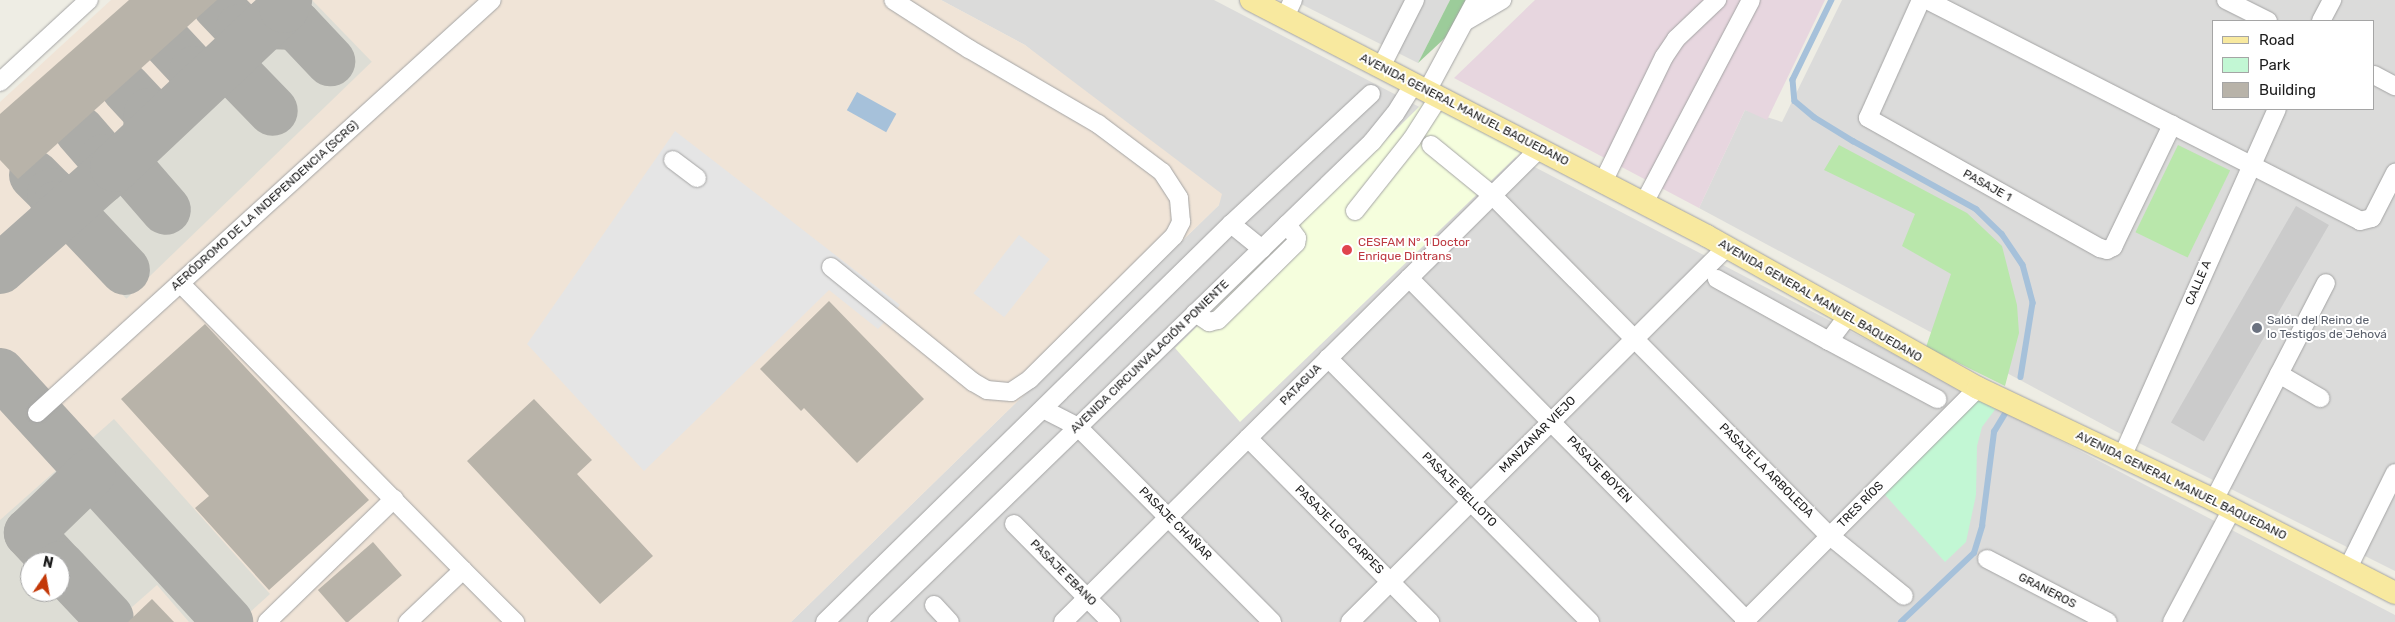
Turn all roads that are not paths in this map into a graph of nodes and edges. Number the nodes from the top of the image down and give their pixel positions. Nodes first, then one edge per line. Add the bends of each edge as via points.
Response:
1 (89, 0) edge
2 (492, 0) edge
3 (893, 0) edge
4 (1251, 0) edge
5 (1415, 0) edge
6 (1476, 0) edge
7 (1502, 0) edge
8 (1717, 0) edge
9 (1751, 0) edge
10 (1921, 0) edge
11 (1928, 0) edge
12 (2226, 0) edge
13 (2332, 0) edge
14 (1289, 9) edge
15 (2266, 20) edge
16 (2322, 20) edge
17 (1465, 22) junction
18 (1381, 67) junction
19 (2375, 76) edge
20 (0, 82) edge
21 (2395, 86) edge
22 (1427, 90) junction
23 (1371, 94) dead end
24 (2277, 110) edge
25 (2172, 125) junction
26 (1431, 145) dead end
27 (1539, 149) junction
28 (673, 160) dead end
29 (2250, 164) junction
30 (2395, 173) edge
31 (697, 178) dead end
32 (1603, 182) junction
33 (1492, 195) junction
34 (1644, 204) junction
35 (1355, 211) dead end
36 (1231, 224) junction
37 (1287, 224) junction
38 (1726, 248) junction
39 (1262, 249) junction
40 (831, 267) dead end
41 (1409, 278) junction
42 (1717, 280) dead end
43 (180, 283) junction
44 (2326, 283) dead end
45 (1195, 313) junction
46 (1847, 317) junction
47 (1634, 339) junction
48 (1830, 341) junction
49 (1328, 358) junction
50 (2280, 374) junction
51 (1978, 388) junction
52 (2320, 398) dead end
53 (1936, 399) dead end
54 (1042, 409) junction
55 (37, 413) dead end
56 (1551, 422) junction
57 (1078, 427) junction
58 (1248, 438) junction
59 (2122, 457) junction
60 (2395, 472) edge
61 (394, 499) junction
62 (1471, 502) junction
63 (2223, 505) junction
64 (1168, 517) junction
65 (1014, 524) dead end
66 (1830, 536) junction
67 (1987, 560) dead end
68 (2348, 568) junction
69 (463, 570) junction
70 (1390, 582) junction
71 (2395, 593) edge
72 (1904, 596) dead end
73 (1087, 598) junction
74 (934, 606) dead end
75 (1745, 621) edge
76 (267, 622) edge
77 (408, 622) edge
78 (515, 622) edge
79 (825, 622) edge
80 (877, 622) edge
81 (950, 622) edge
82 (1062, 622) edge
83 (1111, 622) edge
84 (1272, 622) edge
85 (1350, 622) edge
86 (1430, 622) edge
87 (1590, 622) edge
88 (2108, 622) edge
89 (2172, 622) edge

1 - 20 street
2 - 43 street, AERÓDROMO DE LA INDEPENDENCIA (SCRG)
3 - 40 street via 969,49 1098,124 1162,172 1179,198 1181,222 1174,236 1050,360 1024,385 1011,392 988,390 973,382
4 - 14 main road, AVENIDA GENERAL MANUEL BAQUEDANO
5 - 18 street
6 - 17 street
7 - 17 street
8 - 32 street via 1676,39 1664,57
9 - 34 street
10 - 25 street, PASAJE 1 via 1869,111 1872,122 2100,248 2107,250 2113,247
11 - 25 street
12 - 15 street
13 - 16 street
14 - 18 main road, AVENIDA GENERAL MANUEL BAQUEDANO
17 - 22 street
18 - 22 main road, AVENIDA GENERAL MANUEL BAQUEDANO
19 - 21 street
22 - 27 main road, AVENIDA GENERAL MANUEL BAQUEDANO
22 - 35 street via 1412,139
22 - 37 street, AVENIDA CIRCUNVALACIÓN PONIENTE
23 - 36 street
24 - 29 street, CALLE A
25 - 29 street
26 - 33 street, PASAJE LA ARBOLEDA
27 - 32 main road, AVENIDA GENERAL MANUEL BAQUEDANO
27 - 33 street, PATAGUA
28 - 31 street
29 - 30 street via 2360,221 2372,218
29 - 59 street, CALLE A
32 - 34 main road, AVENIDA GENERAL MANUEL BAQUEDANO
33 - 41 street, PATAGUA
33 - 47 street, PASAJE LA ARBOLEDA
34 - 38 main road, AVENIDA GENERAL MANUEL BAQUEDANO
36 - 39 street
36 - 54 street
37 - 39 street, AVENIDA CIRCUNVALACIÓN PONIENTE
37 - 45 street via 1297,238 1296,243 1218,320 1210,322
38 - 46 main road, AVENIDA GENERAL MANUEL BAQUEDANO
38 - 47 street, MANZANAR VIEJO
39 - 45 street, AVENIDA CIRCUNVALACIÓN PONIENTE
41 - 49 street, PATAGUA
41 - 56 street, PASAJE BOYEN
42 - 48 street
43 - 55 street, AERÓDROMO DE LA INDEPENDENCIA (SCRG)
43 - 61 street
44 - 50 street
45 - 57 street, AVENIDA CIRCUNVALACIÓN PONIENTE
46 - 48 street
46 - 51 main road, AVENIDA GENERAL MANUEL BAQUEDANO
47 - 56 street, MANZANAR VIEJO
47 - 66 street, PASAJE LA ARBOLEDA
48 - 53 street
49 - 58 street, PATAGUA
49 - 62 street, PASAJE BELLOTO
50 - 52 street
50 - 63 street
51 - 59 main road, AVENIDA GENERAL MANUEL BAQUEDANO
51 - 66 street, TRES RÍOS
54 - 57 street, PASAJE CHAÑAR
54 - 79 street
56 - 62 street, MANZANAR VIEJO
56 - 75 street, PASAJE BOYEN
57 - 64 street, PASAJE CHAÑAR
57 - 80 street, AVENIDA CIRCUNVALACIÓN PONIENTE
58 - 64 street, PATAGUA
58 - 70 street, PASAJE LOS CARPES
59 - 63 main road, AVENIDA GENERAL MANUEL BAQUEDANO
60 - 68 street
61 - 69 street
61 - 76 street
62 - 70 street, MANZANAR VIEJO
62 - 87 street, PASAJE BELLOTO
63 - 68 main road, AVENIDA GENERAL MANUEL BAQUEDANO
63 - 89 street
64 - 73 street, PATAGUA
64 - 84 street, PASAJE CHAÑAR
65 - 73 street, PASAJE EBANO
66 - 72 street, PASAJE LA ARBOLEDA
66 - 75 street, TRES RÍOS
67 - 88 street, GRANEROS
68 - 71 main road, AVENIDA GENERAL MANUEL BAQUEDANO
69 - 77 street
69 - 78 street
70 - 85 street, MANZANAR VIEJO
70 - 86 street, PASAJE LOS CARPES
73 - 82 street, PATAGUA
73 - 83 street, PASAJE EBANO
74 - 81 street

